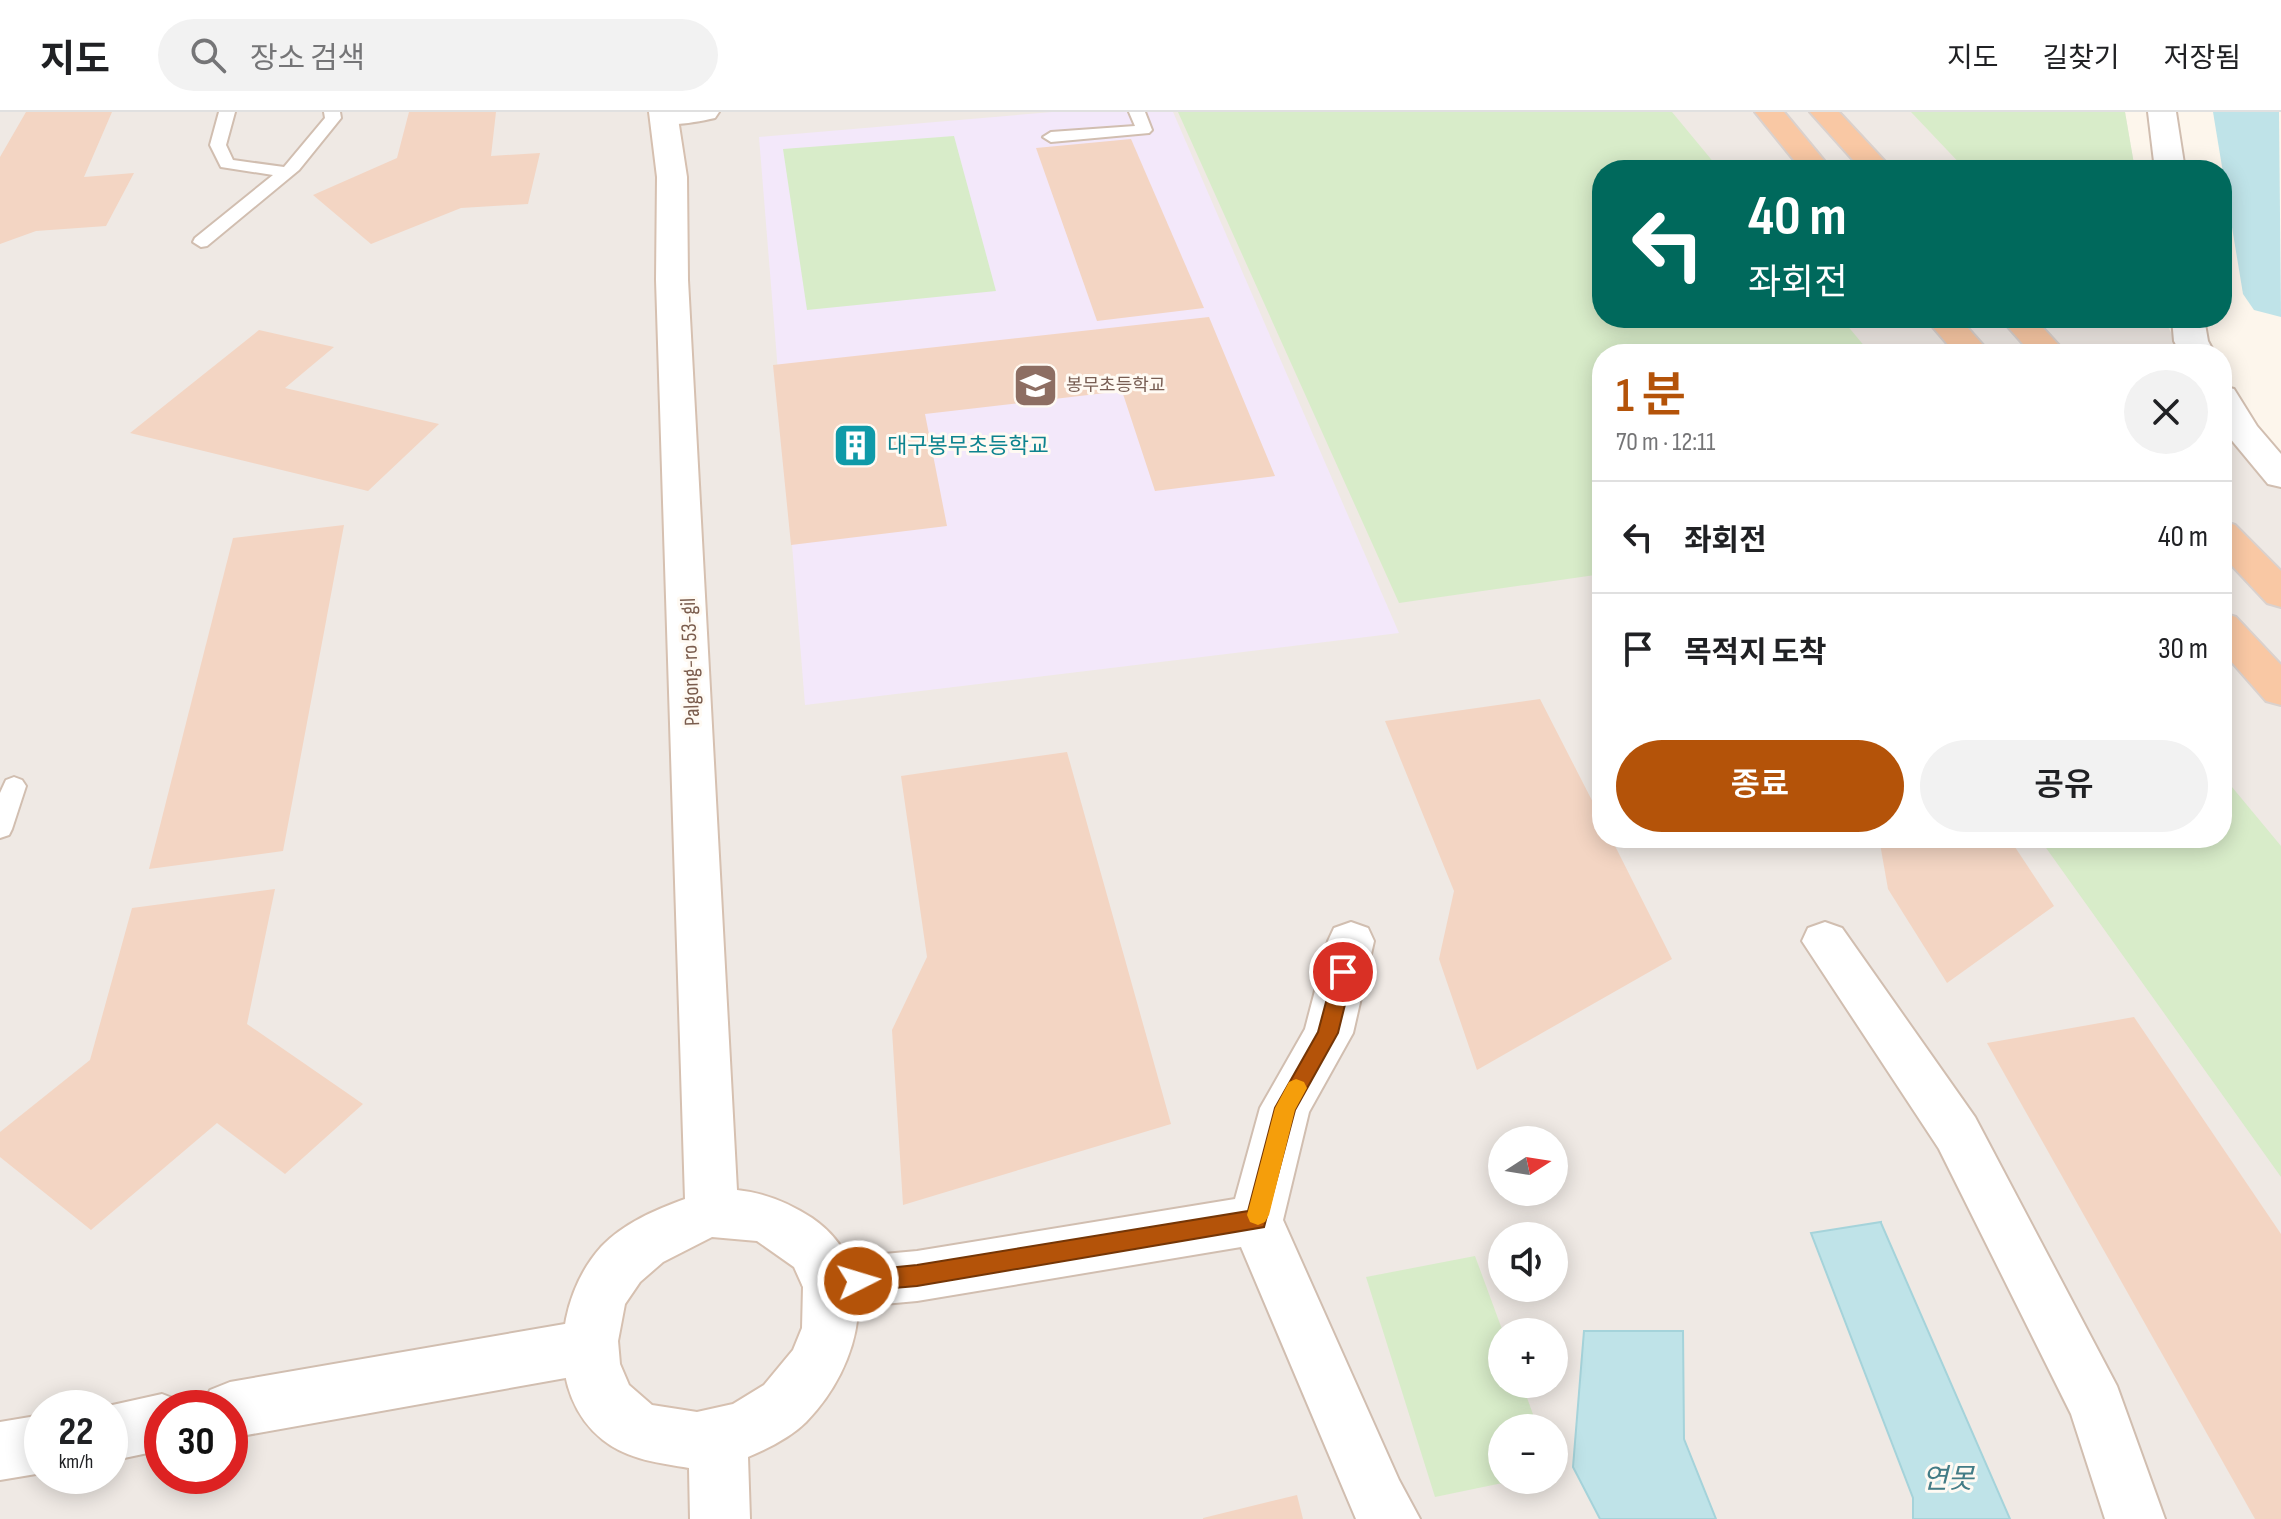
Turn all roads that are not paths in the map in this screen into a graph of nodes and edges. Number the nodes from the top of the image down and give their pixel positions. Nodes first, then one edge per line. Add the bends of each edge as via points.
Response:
1 (227, 112) edge
2 (332, 112) edge
3 (705, 112) edge
4 (1137, 112) edge
5 (1824, 112) edge
6 (2162, 112) edge
7 (663, 114) edge
8 (1772, 116) edge
9 (1051, 137) dead end
10 (1809, 160) edge
11 (1869, 160) edge
12 (2169, 160) edge
13 (287, 172) junction
14 (201, 242) dead end
15 (1950, 328) edge
16 (2025, 328) edge
17 (1965, 344) edge
18 (2041, 344) edge
19 (2232, 414) edge
20 (2281, 476) edge
21 (2232, 543) edge
22 (2281, 594) edge
23 (2232, 637) edge
24 (2281, 691) edge
25 (14, 786) dead end
26 (0, 829) edge
27 (1351, 941) dead end
28 (1825, 941) dead end
29 (712, 1213) junction
30 (1256, 1220) junction
31 (829, 1284) junction
32 (588, 1347) junction
33 (248, 1407) edge
34 (718, 1439) junction
35 (24, 1447) edge
36 (0, 1451) edge
37 (720, 1519) edge
38 (1390, 1519) edge
39 (2135, 1519) edge

1 - 13 lane via 218,145 227,164
2 - 13 lane via 333,118
3 - 7 main road
4 - 9 lane via 1144,130
5 - 11 highway
6 - 12 main road
7 - 29 main road, Palgong-ro 53-gil via 672,177
8 - 10 highway
13 - 14 lane
15 - 17 highway
16 - 18 highway
19 - 20 main road
21 - 22 highway
23 - 24 highway
25 - 26 lane
27 - 30 main road via 1328,1033 1285,1108
28 - 39 main road via 1957,1133 2097,1406
29 - 31 main road via 772,1222 798,1237 818,1259
29 - 32 main road via 650,1241 612,1276 595,1310
30 - 31 main road via 917,1276
30 - 38 main road
31 - 34 main road via 827,1342 812,1375 786,1404 754,1425
32 - 33 main road
32 - 34 main road via 595,1381 613,1411 642,1431 677,1441
34 - 37 main road
35 - 36 main road

